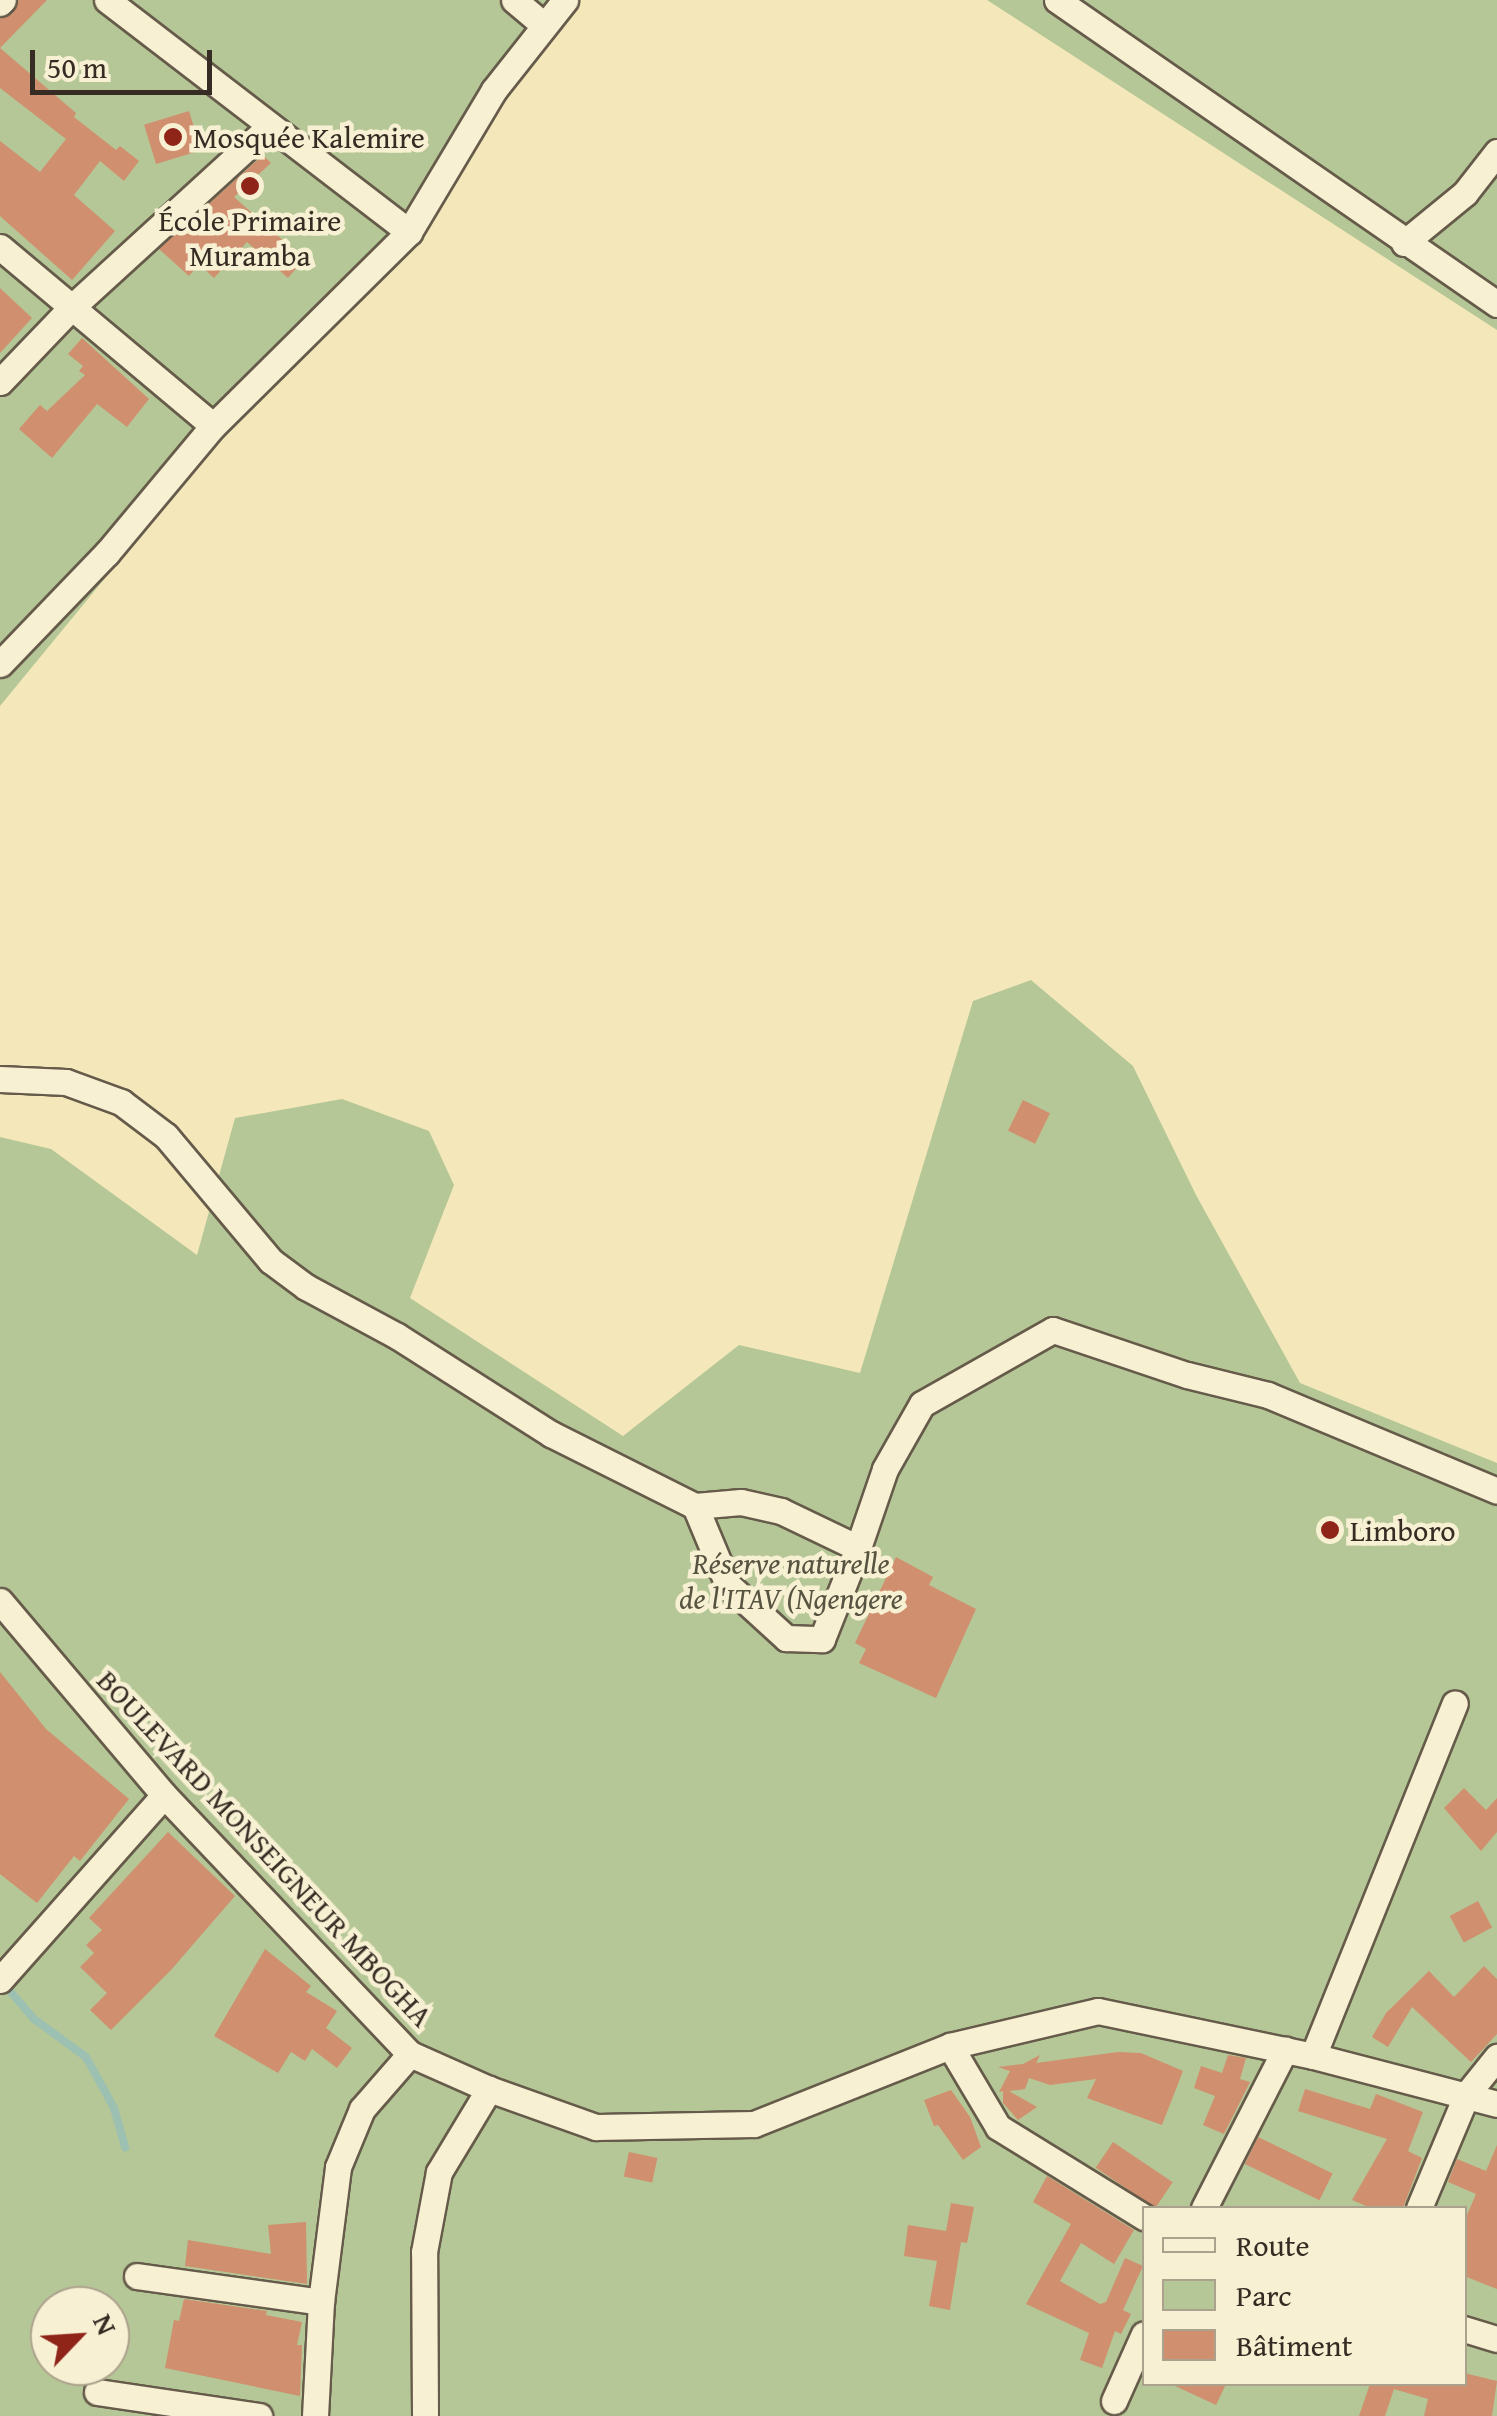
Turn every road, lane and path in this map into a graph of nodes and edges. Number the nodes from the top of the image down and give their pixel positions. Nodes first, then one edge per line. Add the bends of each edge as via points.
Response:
1 (107, 0) edge
2 (514, 0) edge
3 (565, 0) edge
4 (1057, 0) edge
5 (1093, 9) edge
6 (544, 25) junction
7 (269, 127) junction
8 (1497, 152) edge
9 (409, 232) junction
10 (1404, 243) junction
11 (0, 247) edge
12 (1497, 304) edge
13 (71, 308) junction
14 (0, 382) edge
15 (213, 426) junction
16 (0, 664) edge
17 (0, 1078) edge
18 (1497, 1491) edge
19 (695, 1506) junction
20 (858, 1548) junction
21 (0, 1601) edge
22 (1456, 1702) dead end
23 (164, 1794) junction
24 (3, 1978) edge
25 (950, 2046) junction
26 (1286, 2050) junction
27 (410, 2054) junction
28 (1313, 2056) junction
29 (1497, 2056) edge
30 (489, 2090) junction
31 (1467, 2094) junction
32 (1497, 2104) edge
33 (1205, 2206) edge
34 (1420, 2206) edge
35 (1142, 2216) edge
36 (138, 2276) dead end
37 (321, 2302) junction
38 (1467, 2330) edge
39 (1142, 2338) edge
40 (1497, 2339) edge
41 (97, 2392) dead end
42 (1114, 2401) dead end
43 (259, 2416) edge
44 (315, 2416) edge
45 (425, 2416) edge

1 - 7 street
2 - 6 street
3 - 6 street
4 - 5 street
5 - 10 street
6 - 9 street via 494,90
7 - 9 street
7 - 13 street
8 - 10 street via 1466,193
9 - 15 street
10 - 12 street
11 - 13 street
13 - 14 street
13 - 15 street
15 - 16 street via 107,553
17 - 19 street via 66,1082 120,1102 166,1136 271,1260 306,1286 551,1434
18 - 20 street via 1268,1395 1053,1330 922,1404 885,1470
19 - 20 street via 741,1502 781,1510
19 - 20 street via 728,1584 786,1638 822,1639
21 - 23 street, BOULEVARD MONSEIGNEUR MBOGHA
22 - 28 street
23 - 24 street
23 - 27 street, BOULEVARD MONSEIGNEUR MBOGHA
25 - 26 street, BOULEVARD MONSEIGNEUR MBOGHA via 1098,2011
25 - 30 street, BOULEVARD MONSEIGNEUR MBOGHA via 754,2124 596,2126
25 - 35 street via 998,2127
26 - 28 street, BOULEVARD MONSEIGNEUR MBOGHA
26 - 33 street
27 - 30 street, BOULEVARD MONSEIGNEUR MBOGHA
27 - 37 street via 362,2109 338,2167
28 - 31 street, BOULEVARD MONSEIGNEUR MBOGHA
29 - 31 street
30 - 45 street via 439,2172 424,2252
31 - 32 street, BOULEVARD MONSEIGNEUR MBOGHA
31 - 34 street
36 - 37 street
37 - 44 street
38 - 40 street
39 - 42 street
41 - 43 street

